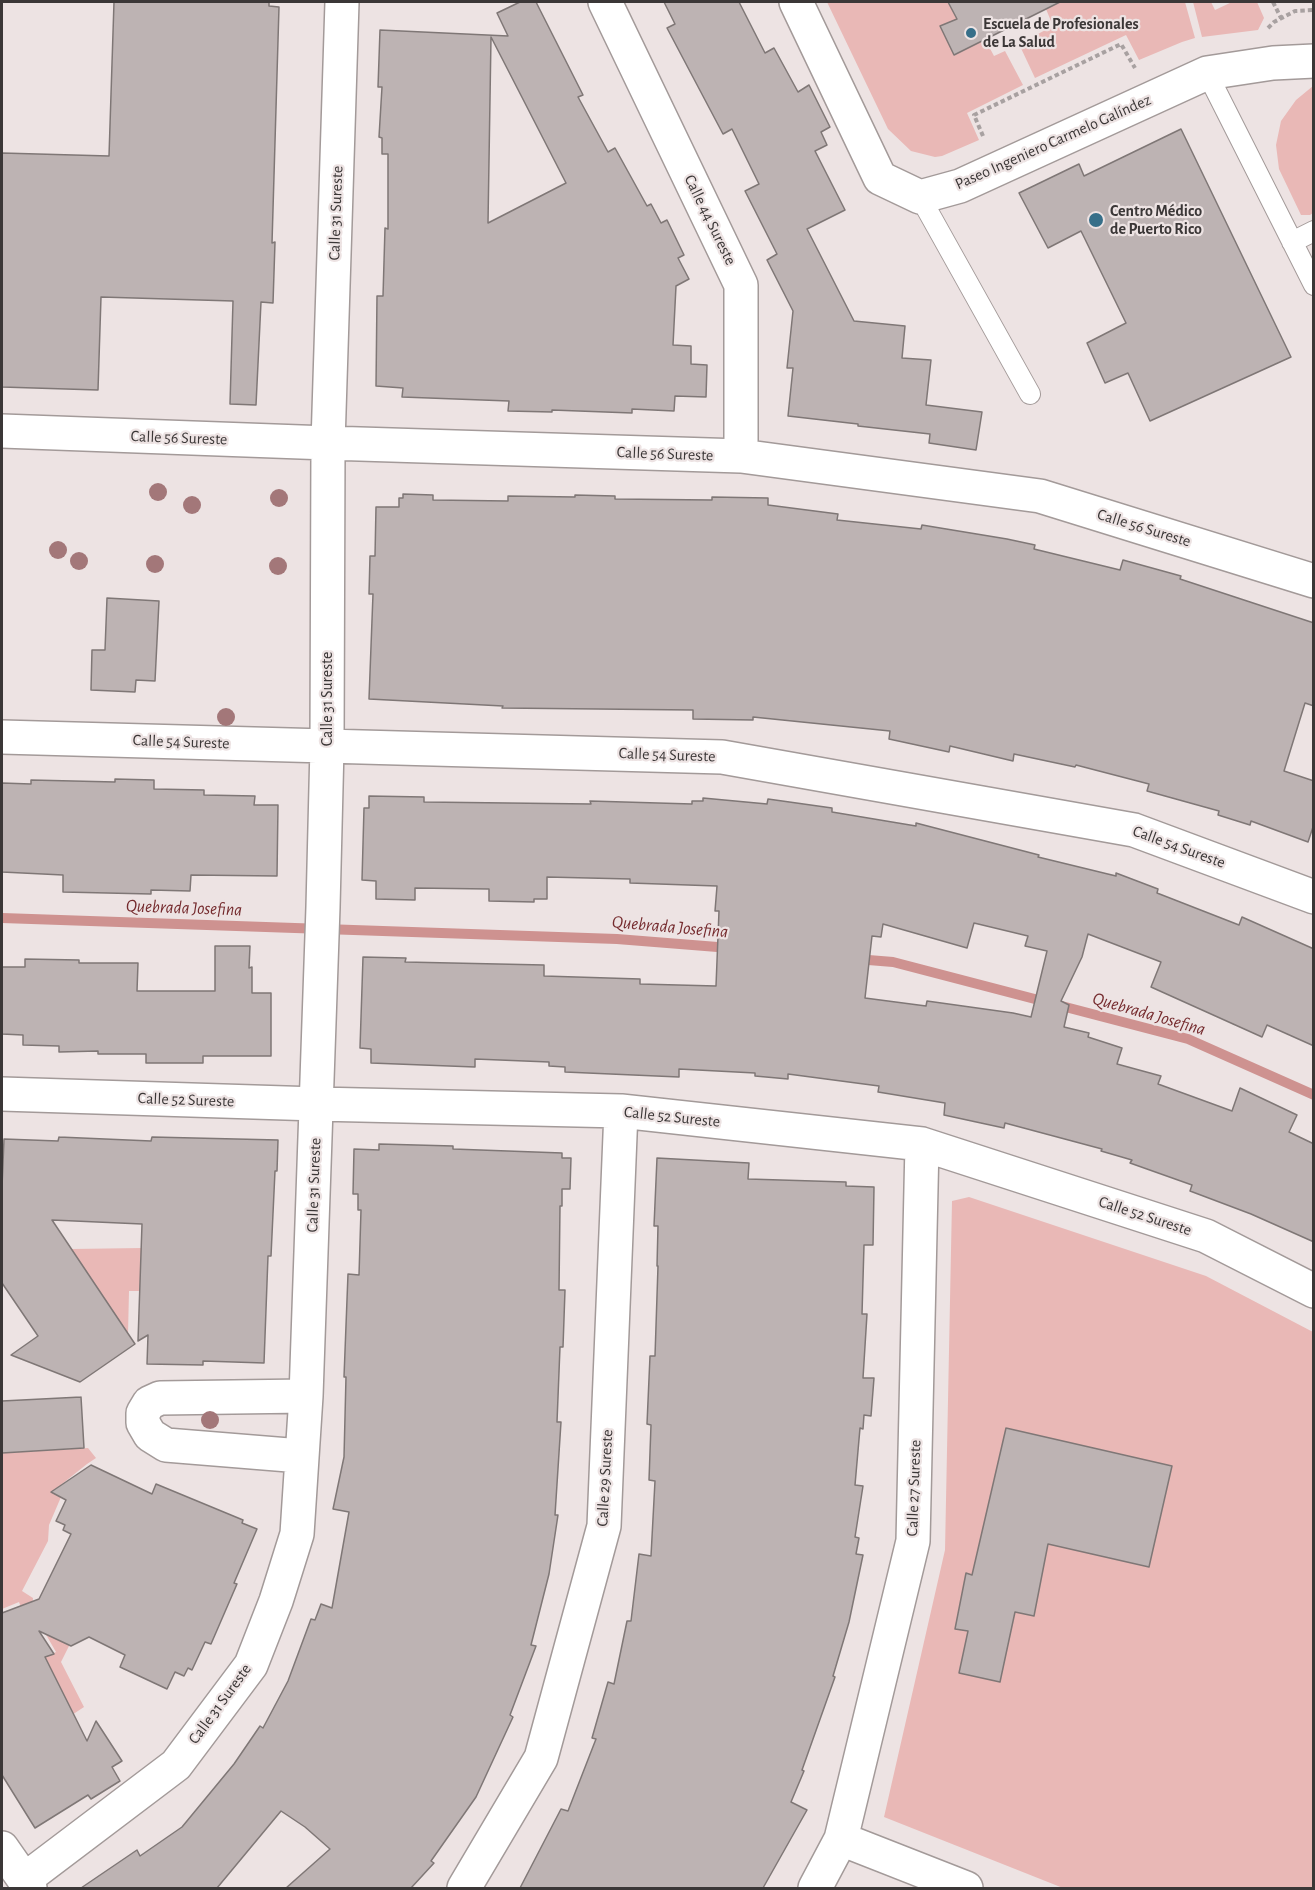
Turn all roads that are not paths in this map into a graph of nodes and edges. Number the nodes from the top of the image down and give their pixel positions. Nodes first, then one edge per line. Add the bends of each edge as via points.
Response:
1 (342, 2) edge
2 (605, 2) edge
3 (796, 2) edge
4 (1314, 61) edge
5 (1207, 73) junction
6 (920, 197) junction
7 (1314, 231) edge
8 (1292, 242) junction
9 (1314, 285) edge
10 (1030, 394) dead end
11 (2, 431) edge
12 (328, 444) junction
13 (741, 456) junction
14 (1314, 580) edge
15 (2, 737) edge
16 (327, 747) junction
17 (1314, 897) edge
18 (2, 1094) edge
19 (317, 1104) junction
20 (621, 1111) junction
21 (922, 1144) junction
22 (1314, 1291) edge
23 (306, 1396) junction
24 (302, 1456) junction
25 (841, 1839) junction
26 (2, 1848) edge
27 (27, 1884) edge
28 (464, 1888) edge
29 (815, 1888) edge
30 (966, 1888) edge

1 - 12 street, Calle 31 Sureste
2 - 13 street, Calle 44 Sureste via 741,285
3 - 6 street via 880,178
4 - 5 street, Paseo Ingeniero Carmelo Galíndez
5 - 6 street, Paseo Ingeniero Carmelo Galíndez via 960,186
5 - 8 lane
6 - 10 lane
7 - 8 lane
8 - 9 lane
11 - 12 street, Calle 56 Sureste
12 - 13 street, Calle 56 Sureste
12 - 16 street, Calle 31 Sureste
13 - 14 street, Calle 56 Sureste via 1040,496
15 - 16 street, Calle 54 Sureste
16 - 17 street, Calle 54 Sureste via 722,757 1134,830
16 - 19 street, Calle 31 Sureste
18 - 19 street, Calle 52 Sureste
19 - 20 street, Calle 52 Sureste
19 - 23 street, Calle 31 Sureste
20 - 21 street, Calle 52 Sureste
20 - 28 street, Calle 29 Sureste via 604,1526 541,1758
21 - 22 street, Calle 52 Sureste via 1206,1236
21 - 25 street, Calle 27 Sureste via 913,1541
23 - 24 street, Calle 31 Sureste
23 - 24 street via 160,1398 149,1403 143,1413 143,1423 150,1435 166,1445
24 - 27 street, Calle 31 Sureste via 297,1534 250,1665 176,1766
25 - 29 street, Calle 27 Sureste
25 - 30 street
26 - 27 street

